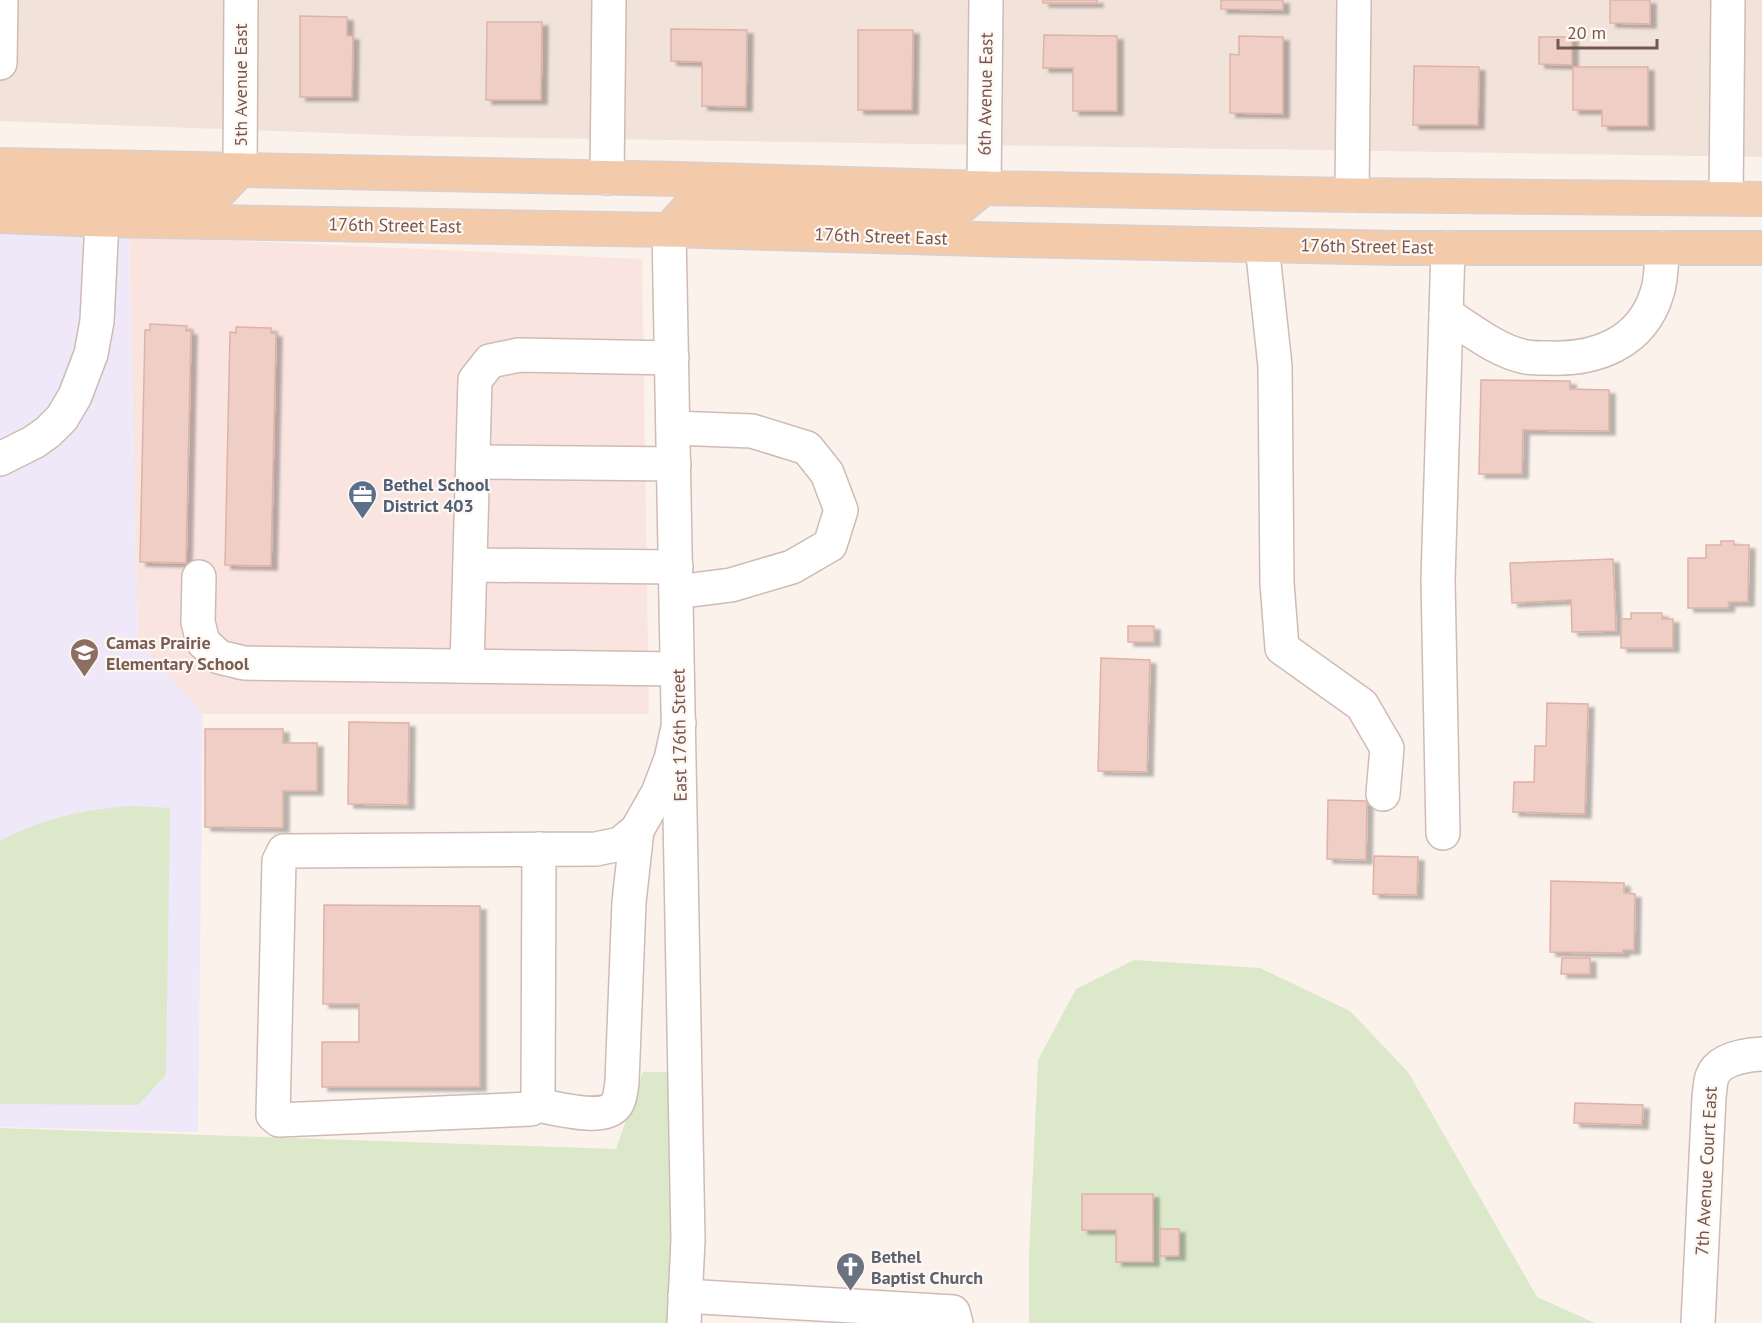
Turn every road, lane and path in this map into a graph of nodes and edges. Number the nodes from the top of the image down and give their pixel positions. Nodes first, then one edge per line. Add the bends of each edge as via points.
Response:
1 (0, 0) edge
2 (241, 0) edge
3 (609, 0) edge
4 (986, 0) edge
5 (1354, 0) edge
6 (1728, 0) edge
7 (0, 63) edge
8 (0, 165) edge
9 (240, 170) junction
10 (607, 178) junction
11 (984, 188) junction
12 (0, 190) edge
13 (1352, 195) junction
14 (1726, 198) junction
15 (1762, 199) edge
16 (0, 216) edge
17 (102, 220) junction
18 (669, 230) junction
19 (1262, 245) junction
20 (1448, 248) junction
21 (1662, 248) junction
22 (1762, 248) edge
23 (1446, 314) junction
24 (672, 358) junction
25 (673, 428) junction
26 (0, 459) edge
27 (473, 462) junction
28 (674, 464) junction
29 (470, 565) junction
30 (199, 577) dead end
31 (676, 580) junction
32 (467, 666) junction
33 (677, 669) junction
34 (679, 723) junction
35 (1383, 794) dead end
36 (637, 831) junction
37 (1443, 833) dead end
38 (539, 849) junction
39 (1762, 1054) edge
40 (537, 1105) junction
41 (685, 1310) edge
42 (956, 1323) edge
43 (1698, 1323) edge

1 - 7 street
2 - 9 street, 5th Avenue East
3 - 10 street
4 - 11 street, 6th Avenue East
5 - 13 street
6 - 14 street
8 - 9 main road
9 - 10 main road
9 - 12 main road via 216,195
10 - 11 main road
11 - 13 main road
11 - 18 main road via 953,213 690,206
13 - 14 main road
14 - 15 main road
16 - 17 main road, 176th Street East
17 - 18 main road, 176th Street East
17 - 26 street via 97,321 91,354 75,396 48,432
18 - 19 main road, 176th Street East
18 - 24 street, East 176th Street
19 - 20 main road, 176th Street East
19 - 35 street via 1275,366 1277,583 1282,648 1362,705 1387,748
20 - 21 main road, 176th Street East
20 - 23 street
21 - 22 main road, 176th Street East
21 - 23 street via 1658,292 1649,313 1624,340 1588,356 1526,357 1496,345
23 - 37 street via 1438,580
24 - 25 street, East 176th Street
24 - 27 street via 519,355 490,362 475,380
25 - 28 street, East 176th Street
25 - 31 street via 752,431 807,448 827,473 841,510 830,544 792,567 731,585
27 - 28 street
27 - 29 street
28 - 31 street, East 176th Street
29 - 31 street
29 - 32 street
30 - 32 street via 198,622 203,642 219,657 244,663
31 - 33 street, East 176th Street
32 - 33 street
33 - 34 street, East 176th Street
34 - 36 street via 658,794
34 - 41 street, East 176th Street via 688,1240
36 - 38 street via 620,844 596,849
36 - 40 street via 629,902 622,1082 617,1104 607,1113 586,1114
38 - 40 street
38 - 40 street via 284,852 279,861 273,1115 279,1120 531,1109
39 - 43 street, 7th Avenue Court East via 1731,1060 1718,1067 1712,1077
41 - 42 street via 953,1312

